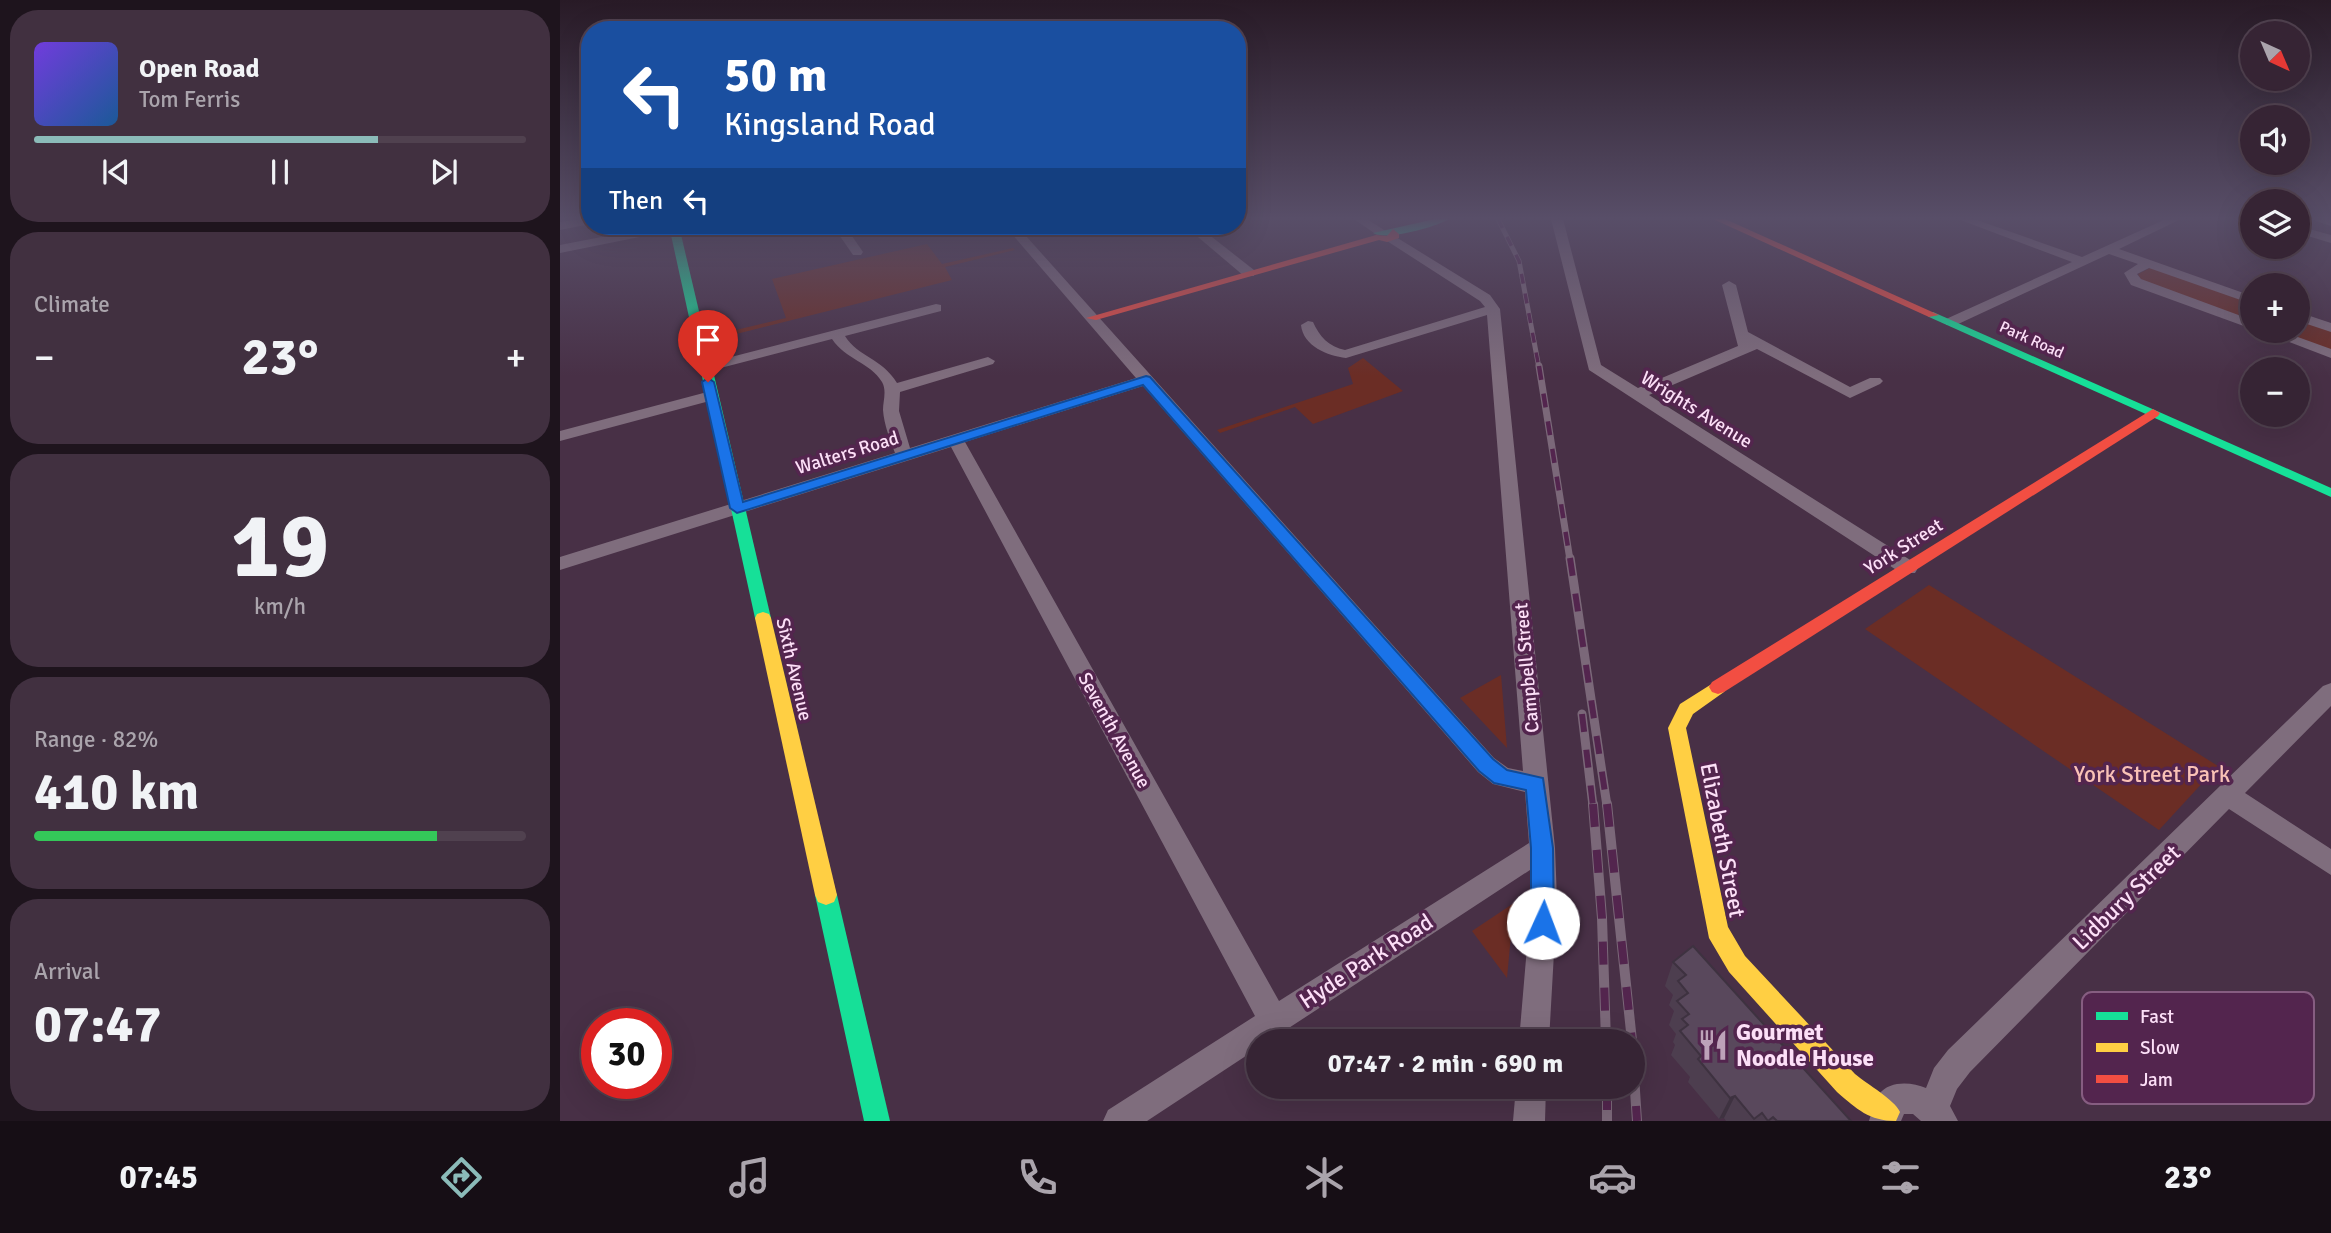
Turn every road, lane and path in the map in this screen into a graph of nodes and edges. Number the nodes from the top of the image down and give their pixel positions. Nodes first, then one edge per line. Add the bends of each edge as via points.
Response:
1 (684, 271) edge
2 (1051, 271) edge
3 (1255, 271) edge
4 (1441, 271) edge
5 (1569, 271) edge
6 (1836, 271) edge
7 (2063, 271) edge
8 (2133, 271) edge
9 (2172, 271) edge
10 (1249, 273) joint
11 (1728, 285) dead end
12 (2240, 296) edge
13 (1489, 303) junction
14 (936, 307) dead end
15 (1092, 318) junction
16 (2310, 320) edge
17 (2240, 321) edge
18 (1951, 322) junction
19 (1308, 325) dead end
20 (2331, 328) edge
21 (836, 334) junction
22 (1748, 342) junction
23 (2300, 343) edge
24 (2331, 354) edge
25 (988, 361) dead end
26 (705, 368) junction
27 (1146, 380) junction
28 (1875, 381) dead end
29 (892, 389) junction
30 (1636, 395) junction
31 (712, 396) junction
32 (2153, 413) junction
33 (560, 436) edge
34 (956, 440) junction
35 (905, 456) junction
36 (2331, 493) edge
37 (737, 508) junction
38 (560, 564) edge
39 (1908, 568) junction
40 (2331, 692) edge
41 (1678, 719) joint
42 (1536, 784) junction
43 (2229, 796) junction
44 (1542, 848) junction
45 (2331, 863) edge
46 (1274, 1021) junction
47 (1535, 1029) edge
48 (1530, 1099) edge
49 (1938, 1116) edge
50 (1886, 1117) edge
51 (877, 1121) edge
52 (1119, 1121) edge
53 (1529, 1121) edge

1 - 26 street, Sixth Avenue
2 - 15 street
3 - 10 street
4 - 13 street
5 - 30 street, Wrights Avenue via 1591,363
6 - 18 street, Park Road
7 - 18 street
8 - 17 street via 2130,273 2136,282
9 - 12 street
10 - 15 street
11 - 22 street
13 - 19 street via 1346,354 1332,352 1309,334
13 - 42 street, Campbell Street
14 - 21 street
15 - 27 street
16 - 20 street
18 - 32 street, Park Road
21 - 26 street
21 - 29 street via 846,349 874,364
22 - 28 street via 1850,393
22 - 30 street
23 - 24 street
25 - 29 street
26 - 31 street, Sixth Avenue
27 - 34 street, Walters Road
27 - 42 street via 1486,765 1502,777
29 - 35 street via 895,434
30 - 39 street, Wrights Avenue
31 - 33 street
31 - 37 street, Sixth Avenue
32 - 36 street, Park Road
32 - 39 street, York Street
34 - 35 street, Walters Road
34 - 46 street, Seventh Avenue
35 - 37 street, Walters Road
37 - 38 street, Walters Road
37 - 51 street, Sixth Avenue
39 - 41 street, York Street via 1694,702
40 - 43 street, Lidbury Street
41 - 50 street, Elizabeth Street via 1717,930 1737,964 1846,1083
42 - 44 street, Campbell Street
43 - 45 street
43 - 49 street, Lidbury Street via 1959,1061 1945,1079
44 - 46 street, Hyde Park Road
44 - 47 street, Campbell Street via 1544,900
46 - 52 street, Hyde Park Road
48 - 53 street
49 - 50 street via 1920,1101 1903,1098 1890,1105

